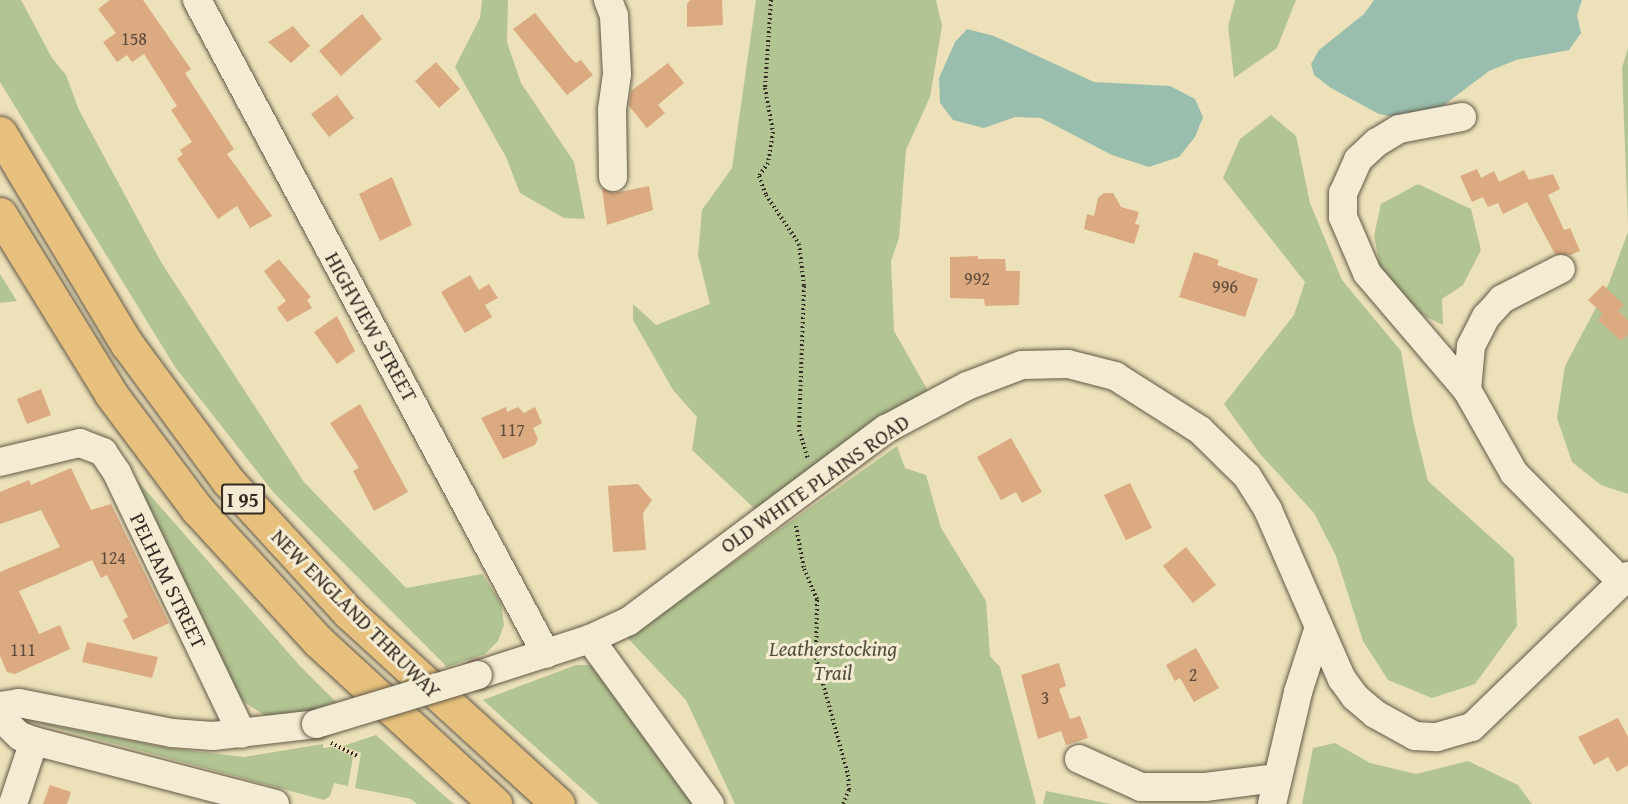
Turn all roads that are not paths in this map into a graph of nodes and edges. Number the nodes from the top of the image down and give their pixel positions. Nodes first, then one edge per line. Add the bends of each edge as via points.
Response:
1 (197, 0) edge
2 (608, 0) edge
3 (1462, 117) dead end
4 (0, 133) edge
5 (613, 177) dead end
6 (0, 214) edge
7 (1561, 269) dead end
8 (1467, 390) junction
9 (0, 462) edge
10 (1625, 579) edge
11 (1319, 627) junction
12 (590, 639) junction
13 (546, 654) junction
14 (0, 706) edge
15 (0, 717) edge
16 (242, 734) junction
17 (34, 741) junction
18 (1079, 759) dead end
19 (1274, 791) edge
20 (13, 804) edge
21 (275, 804) edge
22 (495, 804) edge
23 (558, 804) edge
24 (710, 804) edge

1 - 13 street, HIGHVIEW STREET
2 - 5 street via 614,16 617,74 612,110
3 - 8 street via 1399,129 1377,142 1358,160 1347,185 1343,217 1367,273
4 - 23 highway, NEW ENGLAND THRUWAY / I 95 via 127,344 228,481 349,613
6 - 22 highway, NEW ENGLAND THRUWAY / I 95 via 111,394 197,510 318,641
7 - 8 street via 1502,299 1486,317 1471,346
8 - 10 street via 1514,473
9 - 16 street, PELHAM STREET via 80,443 103,452 117,473
10 - 11 street, OLD WHITE PLAINS ROAD via 1472,727 1437,737 1415,736 1390,725 1355,697 1342,679
11 - 12 street, OLD WHITE PLAINS ROAD via 1291,557 1247,476 1200,430 1115,376 1056,364 1022,365 967,386 886,429 629,621
11 - 19 street
12 - 13 street, OLD WHITE PLAINS ROAD
12 - 24 street
13 - 16 street, OLD WHITE PLAINS ROAD, bridge via 478,675 323,734
14 - 16 street, OLD WHITE PLAINS ROAD via 19,703 172,733
15 - 17 street via 20,736
17 - 20 street
17 - 21 street
18 - 19 street via 1141,787

